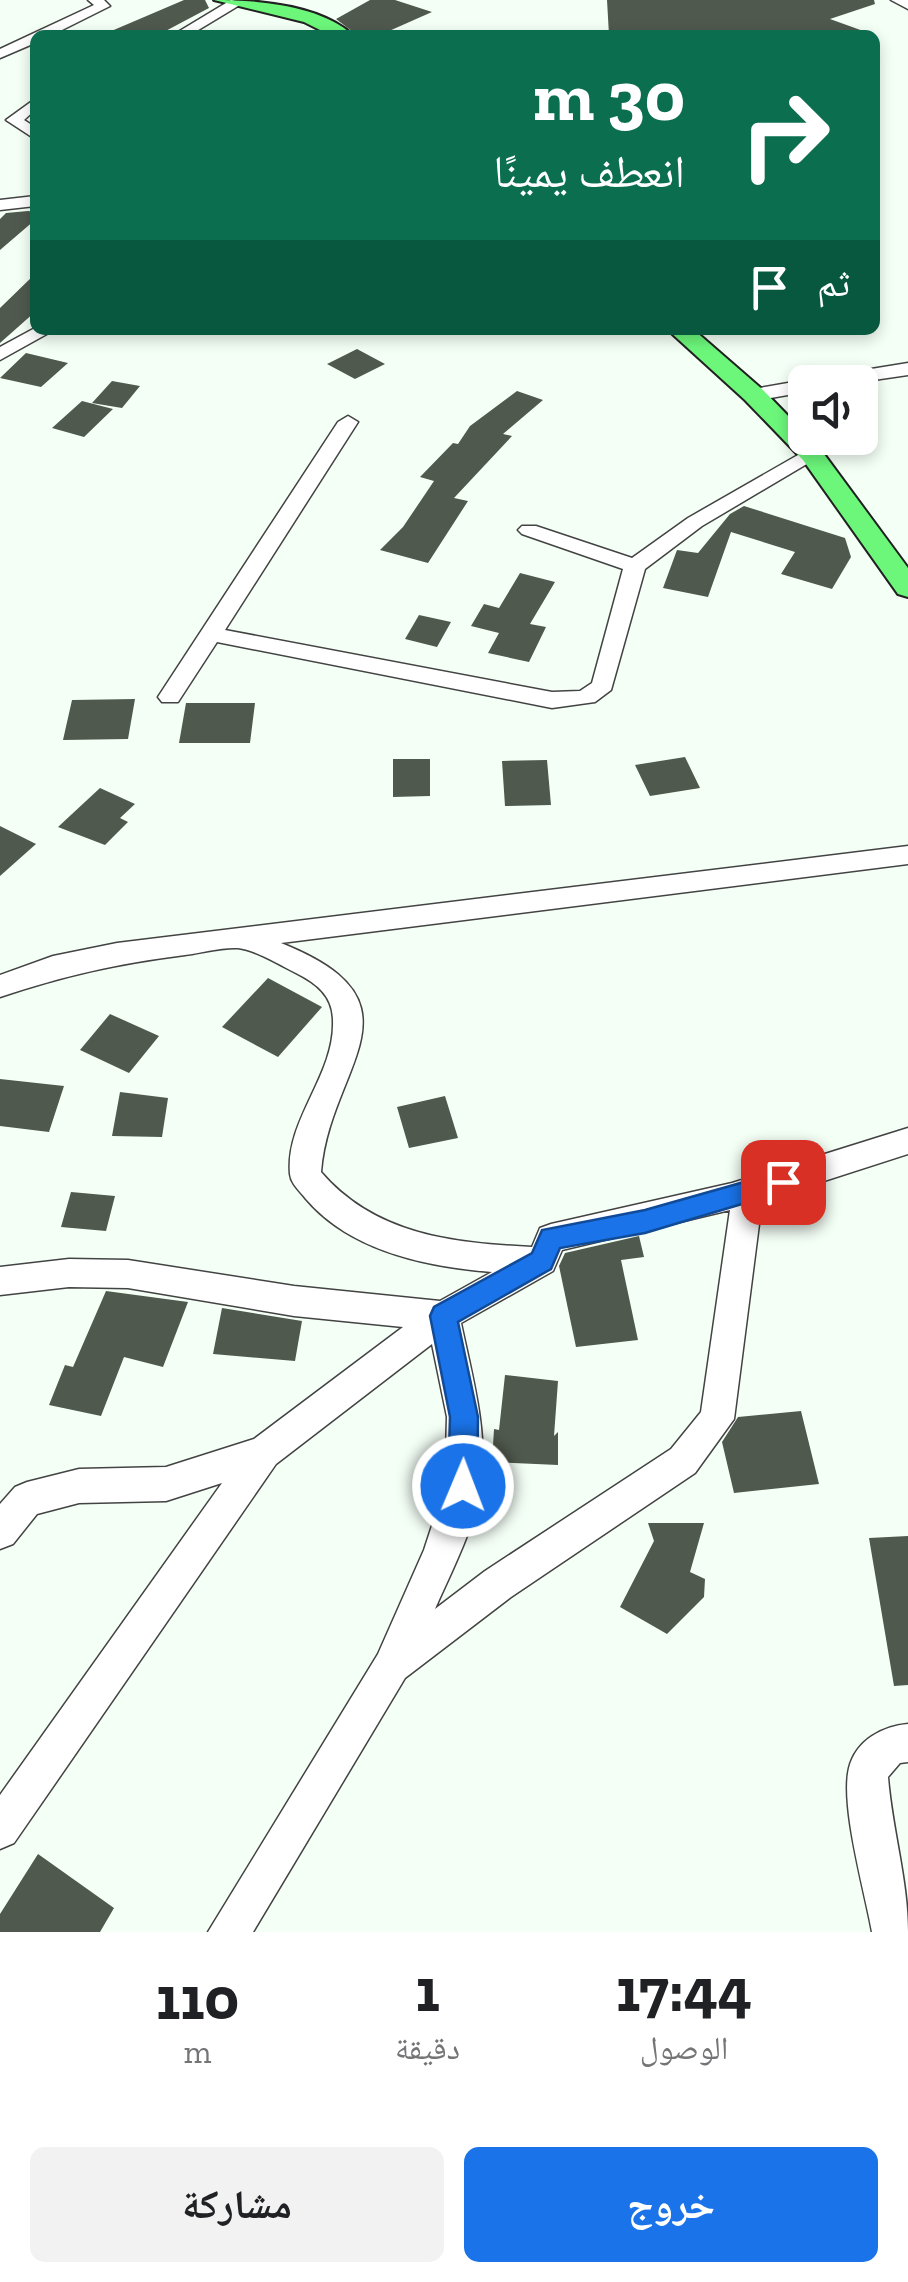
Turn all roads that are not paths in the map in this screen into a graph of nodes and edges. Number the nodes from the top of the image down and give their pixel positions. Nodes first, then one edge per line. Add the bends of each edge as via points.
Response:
1 (95, 0) edge
2 (898, 0) edge
3 (229, 1) edge
4 (908, 4) edge
5 (51, 30) edge
6 (187, 30) edge
7 (334, 30) edge
8 (30, 40) edge
9 (0, 54) edge
10 (30, 106) edge
11 (30, 131) edge
12 (30, 202) edge
13 (0, 205) edge
14 (36, 335) edge
15 (686, 335) edge
16 (0, 354) edge
17 (908, 369) edge
18 (878, 374) edge
19 (788, 389) edge
20 (754, 394) junction
21 (348, 422) dead end
22 (788, 430) edge
23 (812, 455) joint
24 (529, 530) dead end
25 (636, 566) junction
26 (908, 588) edge
27 (210, 634) junction
28 (170, 698) dead end
29 (908, 855) edge
30 (243, 939) junction
31 (0, 986) edge
32 (908, 1141) edge
33 (748, 1190) junction
34 (542, 1261) junction
35 (0, 1280) edge
36 (443, 1316) junction
37 (264, 1452) junction
38 (0, 1531) edge
39 (391, 1667) junction
40 (908, 1742) edge
41 (0, 1829) edge
42 (230, 1932) edge
43 (894, 1932) edge

1 - 5 street via 103,6
2 - 4 street
3 - 6 street
3 - 7 main road
8 - 9 street
10 - 11 street via 14,120
12 - 13 street
14 - 16 street
15 - 20 main road
17 - 18 street
19 - 20 street
20 - 22 main road
21 - 27 street
23 - 25 street via 695,522
23 - 26 main road
24 - 25 street
25 - 27 street via 603,685 595,696 577,700
27 - 28 street
29 - 30 street
30 - 31 street via 117,952
30 - 34 street via 340,990 344,1051 310,1140 305,1176 322,1201 393,1241 484,1259
32 - 33 street
33 - 34 street via 645,1222 551,1238
33 - 39 street via 717,1419 684,1460 498,1584
34 - 36 street
35 - 36 street via 128,1274 294,1302
36 - 37 street
36 - 39 street via 464,1417 463,1486 442,1554
37 - 38 street via 166,1484 79,1486 27,1499
37 - 41 street
39 - 42 street
40 - 43 street via 890,1745 868,1770

